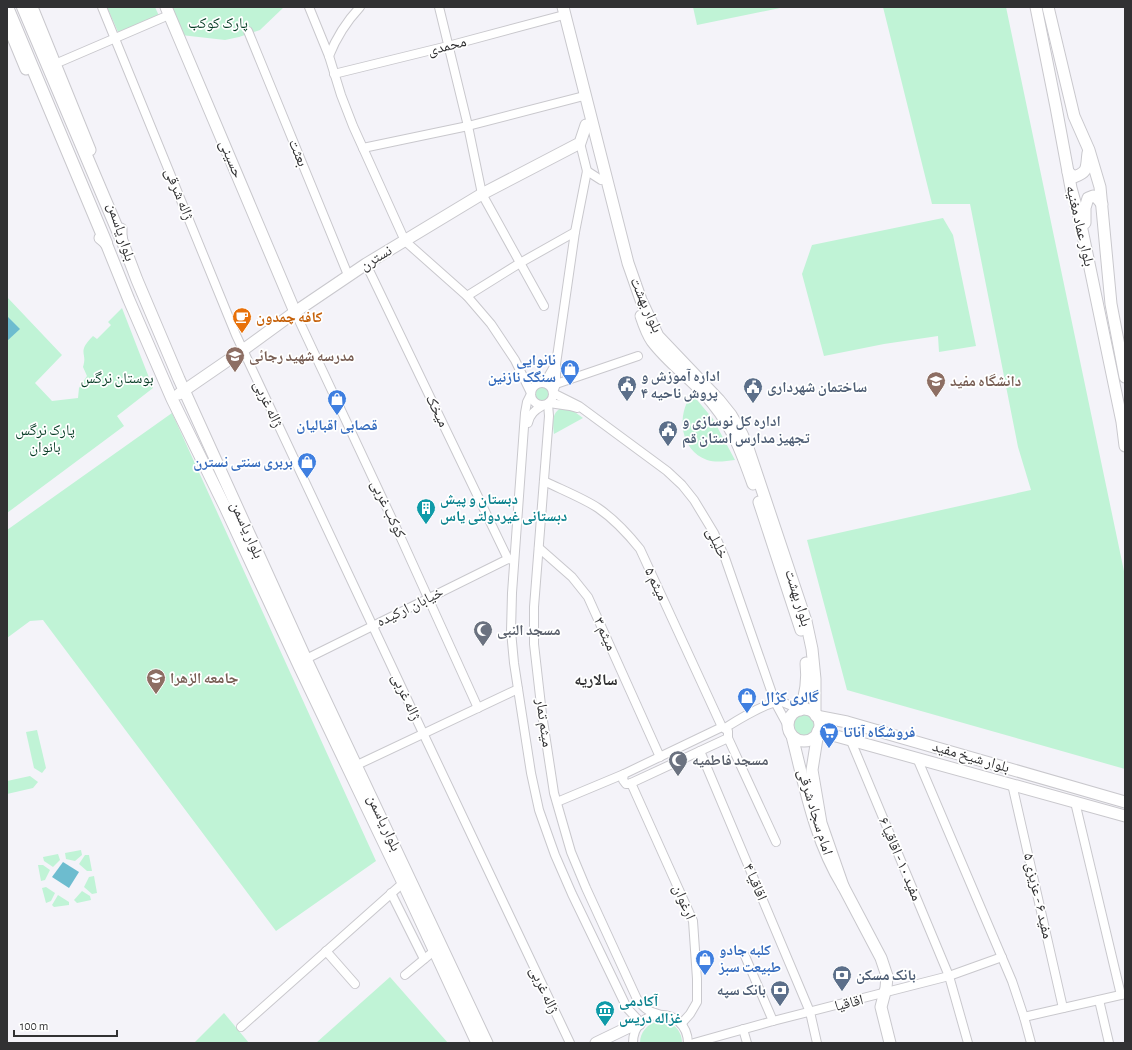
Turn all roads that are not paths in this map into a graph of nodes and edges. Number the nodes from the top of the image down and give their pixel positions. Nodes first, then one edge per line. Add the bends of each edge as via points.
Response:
1 (7, 7) edge
2 (23, 7) edge
3 (32, 7) edge
4 (102, 7) edge
5 (309, 7) edge
6 (360, 7) edge
7 (439, 7) edge
8 (1036, 7) edge
9 (1048, 7) edge
10 (560, 10) edge
11 (168, 11) edge
12 (7, 23) edge
13 (248, 31) dead end
14 (115, 38) junction
15 (448, 46) junction
16 (329, 56) junction
17 (55, 64) junction
18 (334, 74) junction
19 (580, 97) junction
20 (586, 124) junction
21 (468, 126) junction
22 (580, 143) junction
23 (363, 148) junction
24 (1088, 150) junction
25 (587, 171) junction
26 (1068, 172) junction
27 (601, 180) junction
28 (482, 194) junction
29 (1102, 204) junction
30 (575, 232) junction
31 (121, 238) junction
32 (1084, 239) junction
33 (405, 241) junction
34 (106, 243) junction
35 (520, 263) junction
36 (366, 264) junction
37 (348, 275) junction
38 (467, 296) junction
39 (544, 306) dead end
40 (295, 312) junction
41 (243, 350) junction
42 (638, 356) dead end
43 (556, 364) junction
44 (1125, 377) edge
45 (556, 384) junction
46 (534, 389) junction
47 (184, 390) junction
48 (553, 393) junction
49 (172, 399) junction
50 (546, 404) junction
51 (602, 422) junction
52 (524, 443) junction
53 (1125, 446) edge
54 (544, 481) junction
55 (539, 548) junction
56 (511, 560) junction
57 (427, 598) junction
58 (372, 626) junction
59 (306, 659) junction
60 (518, 689) junction
61 (775, 702) junction
62 (478, 708) junction
63 (800, 710) junction
64 (816, 715) junction
65 (723, 727) junction
66 (790, 731) junction
67 (818, 732) junction
68 (423, 733) junction
69 (728, 738) junction
70 (852, 741) junction
71 (700, 751) junction
72 (660, 757) junction
73 (917, 758) junction
74 (357, 765) junction
75 (624, 774) junction
76 (631, 783) junction
77 (1012, 784) junction
78 (557, 802) junction
79 (1075, 802) junction
80 (1125, 802) edge
81 (1125, 816) edge
82 (776, 842) dead end
83 (407, 881) junction
84 (844, 886) junction
85 (391, 893) junction
86 (434, 950) junction
87 (326, 951) junction
88 (745, 956) dead end
89 (1002, 957) junction
90 (424, 959) junction
91 (405, 975) dead end
92 (949, 976) junction
93 (355, 984) dead end
94 (884, 994) junction
95 (1123, 994) edge
96 (1099, 1000) junction
97 (1063, 1008) junction
98 (810, 1012) junction
99 (658, 1014) junction
100 (1024, 1017) junction
101 (773, 1021) junction
102 (640, 1024) junction
103 (682, 1024) junction
104 (241, 1027) dead end
105 (743, 1029) junction
106 (477, 1043) edge
107 (487, 1043) edge
108 (570, 1043) edge
109 (596, 1043) edge
110 (633, 1043) edge
111 (688, 1043) edge
112 (694, 1043) edge
113 (747, 1043) edge
114 (817, 1043) edge
115 (890, 1043) edge
116 (968, 1043) edge
117 (1031, 1043) edge
118 (1109, 1043) edge

1 - 34 main road
2 - 31 main road
3 - 17 street, بلوار یاسمن
4 - 14 street, ژاله شرقی
5 - 16 street
6 - 16 street via 341,33
7 - 15 street
8 - 26 street, بلوار عماد مغنیه
9 - 24 street, بلوار عماد مغنیه via 1074,116
10 - 15 street, محمدی
10 - 19 street, بلوار بهشت
10 - 64 street, بلوار بهشت via 628,263 641,300 658,336 708,387 731,415 754,462 806,621 812,649
11 - 14 street
11 - 40 street, حسینی
12 - 34 street, بلوار یاسمن via 99,237
13 - 37 street, بعثت
14 - 17 street
14 - 41 street, ژاله شرقی
15 - 18 street, محمدی
15 - 21 street
16 - 18 street
17 - 31 street, بلوار یاسمن via 121,227
18 - 23 street via 340,95
19 - 20 street, بلوار بهشت
19 - 21 street
20 - 22 street
20 - 27 street, بلوار بهشت
21 - 23 street
21 - 28 street
22 - 25 street
22 - 28 street, نسترن
23 - 33 street
24 - 26 street via 1086,172 1074,177
24 - 29 street, بلوار عماد مغنیه via 1100,187
25 - 27 street
25 - 30 street
26 - 32 street, بلوار عماد مغنیه
27 - 63 street, بلوار بهشت via 622,266 646,330 667,358 713,404 735,437 747,466 799,622 807,676
28 - 33 street, نسترن
28 - 35 street
29 - 32 street via 1098,198 1088,198 1085,208
29 - 44 street, بلوار عماد مغنیه via 1111,304
30 - 35 street
30 - 43 street
31 - 47 street, بلوار یاسمن
32 - 53 street, بلوار عماد مغنیه
33 - 36 street, نسترن
33 - 38 street
34 - 49 street, بلوار یاسمن
35 - 38 street
35 - 39 street
36 - 37 street, نسترن
36 - 56 street, میخک
37 - 40 street, نسترن
38 - 46 street via 502,338 525,381
40 - 41 street, نسترن
40 - 57 street, کوکب غربی
41 - 47 street, نسترن
41 - 58 street, ژاله غربی
42 - 45 street
43 - 45 street
43 - 46 street via 548,377
45 - 48 street
46 - 48 street via 543,383 549,386
46 - 50 street via 531,397 535,403
46 - 52 street via 527,402
47 - 49 street, نسترن
47 - 59 street, بلوار یاسمن
48 - 50 street via 552,399
48 - 51 street via 579,406
49 - 83 street, بلوار یاسمن via 300,668
50 - 51 street via 570,406
50 - 52 street via 530,415
50 - 54 street, میثم تمار
51 - 61 street, خلیلی via 667,471 682,485 704,516 725,558
52 - 56 street, میثم تمار
54 - 55 street, میثم تمار
54 - 65 street, میثم ۵ via 597,507 624,530 640,549
55 - 72 street, میثم ۳ via 572,577 588,597
55 - 78 street, میثم تمار via 534,644 542,714
56 - 57 street, خیابان ارکیده
56 - 60 street, میثم تمار via 511,631
57 - 58 street, خیابان ارکیده
57 - 62 street, کوکب غربی
58 - 59 street, خیابان ارکیده
58 - 68 street, ژاله غربی
59 - 74 street, بلوار یاسمن
60 - 62 street
60 - 102 street, میثم تمار via 531,773 546,834 626,1008
61 - 63 street via 782,702
61 - 65 street
61 - 66 street, خلیلی
62 - 68 street
63 - 64 street via 808,710
63 - 66 street via 791,716
64 - 67 street via 819,723
64 - 80 street, بلوار شیخ مفید
65 - 69 street, میثم ۵ via 728,731
65 - 72 street
66 - 67 street via 797,739 809,740
66 - 84 street, امام سجاد شرقی via 818,833 834,872
67 - 70 street, بلوار شیخ مفید
67 - 84 street, امام سجاد شرقی via 812,770 821,823
68 - 74 street
68 - 108 street, ژاله غربی
69 - 71 street
69 - 82 street, میثم ۵
70 - 73 street, بلوار شیخ مفید
70 - 92 street, مفید ۱۰ - اقاقیا ۶
71 - 76 street
71 - 98 street, اقاقیا ۴
72 - 75 street
73 - 77 street, بلوار شیخ مفید
73 - 89 street
74 - 83 street, بلوار یاسمن
75 - 76 street, ارغوان via 624,782
75 - 78 street
76 - 103 street, ارغوان via 693,921 697,1002
77 - 79 street, بلوار شیخ مفید
77 - 97 street, مفید ۶ - عزیزی ۵
78 - 99 street, میثم تمار via 571,852 637,999 651,1013
79 - 81 street, بلوار شیخ مفید
79 - 95 street
83 - 85 street
83 - 86 street, بلوار یاسمن
83 - 107 street, بلوار یاسمن
84 - 94 street, امام سجاد شرقی via 881,958 887,976
85 - 87 street
85 - 90 street
86 - 90 street
86 - 106 street, بلوار یاسمن
87 - 93 street
87 - 104 street
88 - 101 street
89 - 92 street, اقاقیا
89 - 100 street
90 - 91 street
92 - 94 street, اقاقیا
92 - 116 street, مفید ۱۰ - اقاقیا ۶
94 - 98 street, اقاقیا
94 - 115 street, امام سجاد شرقی via 881,1007
95 - 96 street
96 - 97 street
96 - 118 street
97 - 100 street
98 - 101 street, اقاقیا
98 - 114 street, اقاقیا ۴
99 - 102 street
99 - 103 street, میثم تمار via 671,1016
100 - 117 street
101 - 105 street, اقاقیا
102 - 109 street
102 - 110 street
103 - 111 street via 686,1030
105 - 112 street, اقاقیا
105 - 113 street

